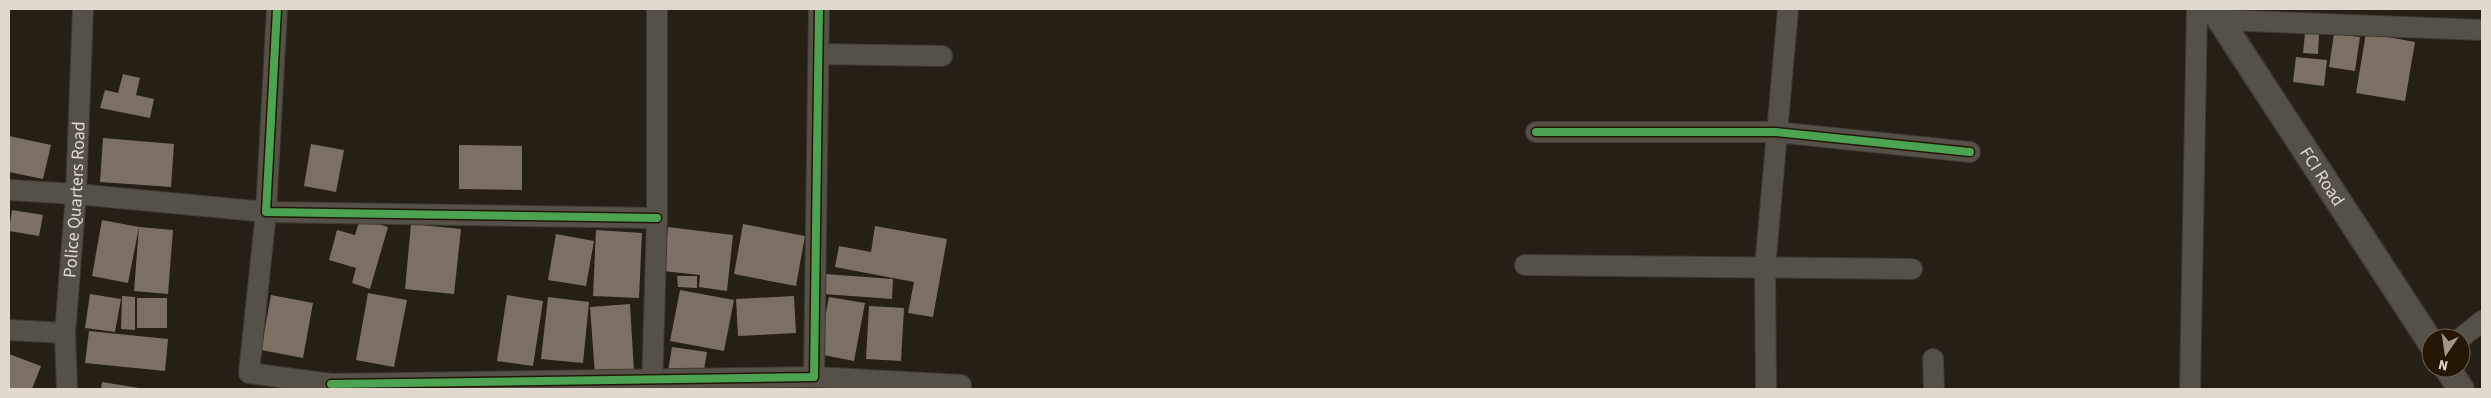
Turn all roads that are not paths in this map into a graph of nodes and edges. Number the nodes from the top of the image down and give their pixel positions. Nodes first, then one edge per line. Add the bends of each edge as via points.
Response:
1 (83, 9) edge
2 (277, 9) edge
3 (657, 9) edge
4 (819, 9) edge
5 (1788, 9) edge
6 (2197, 9) edge
7 (2217, 14) edge
8 (2482, 30) edge
9 (819, 54) junction
10 (942, 56) dead end
11 (1536, 132) dead end
12 (1776, 132) junction
13 (1970, 152) dead end
14 (9, 190) edge
15 (76, 194) junction
16 (266, 212) junction
17 (658, 218) junction
18 (1525, 265) dead end
19 (1765, 268) junction
20 (1912, 269) dead end
21 (2482, 321) edge
22 (2421, 328) edge
23 (9, 330) edge
24 (2471, 330) edge
25 (65, 333) junction
26 (1933, 359) dead end
27 (814, 377) junction
28 (2454, 378) edge
29 (652, 383) edge
30 (961, 385) dead end
31 (331, 386) edge
32 (67, 389) edge
33 (1766, 389) edge
34 (1934, 389) edge
35 (2190, 389) edge
36 (2461, 389) edge

1 - 15 street, Police Quarters Road
2 - 16 street
3 - 17 street
4 - 9 street
5 - 12 street
6 - 35 street
7 - 8 street
7 - 22 street, FCI Road
9 - 10 street
9 - 27 street
11 - 12 street
12 - 13 street
12 - 19 street
14 - 15 street
15 - 16 street
15 - 25 street, Police Quarters Road
16 - 17 street
16 - 31 street via 248,373
17 - 29 street
18 - 19 street
19 - 20 street
19 - 33 street
21 - 24 street
23 - 25 street
25 - 32 street, Police Quarters Road
26 - 34 street
27 - 29 street
27 - 30 street
28 - 36 street
29 - 31 street

